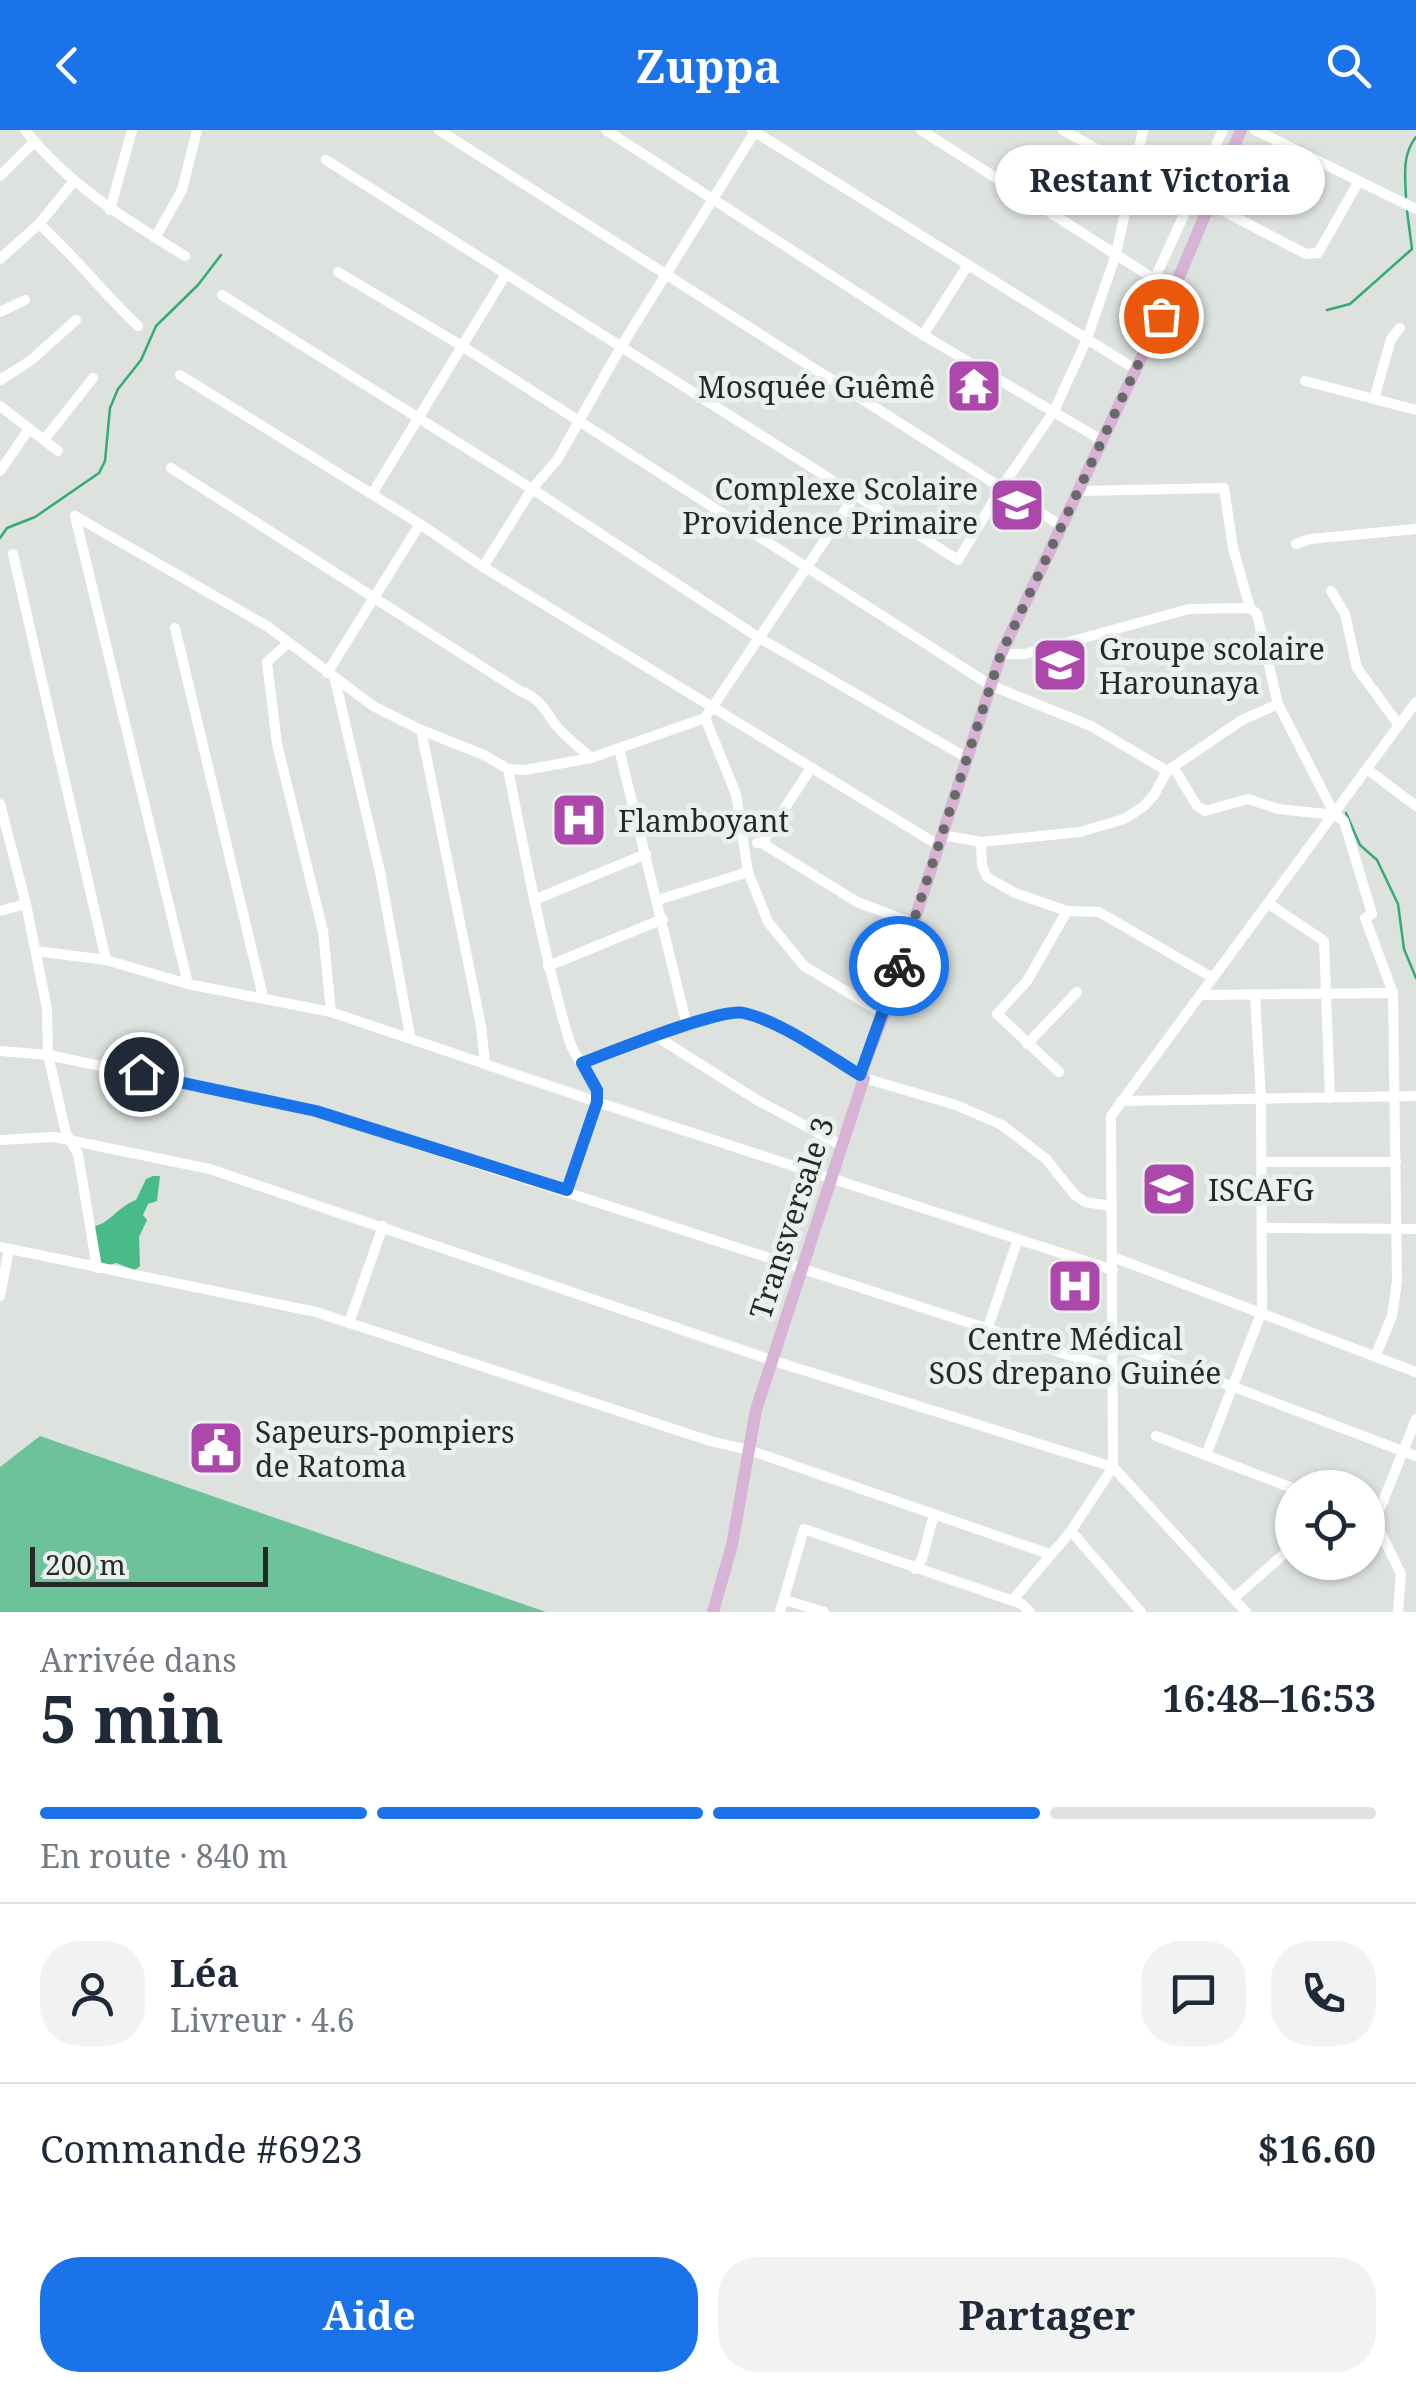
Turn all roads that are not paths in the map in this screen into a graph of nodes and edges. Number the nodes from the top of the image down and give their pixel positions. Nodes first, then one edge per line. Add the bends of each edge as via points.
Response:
1 (25, 130) edge
2 (132, 130) edge
3 (196, 130) edge
4 (439, 130) edge
5 (606, 130) edge
6 (921, 130) edge
7 (1063, 130) edge
8 (1143, 130) edge
9 (1222, 130) edge
10 (1240, 130) edge
11 (1256, 130) edge
12 (754, 131) edge
13 (34, 142) junction
14 (326, 160) dead end
15 (1134, 171) junction
16 (0, 176) edge
17 (74, 180) junction
18 (1359, 181) junction
19 (712, 201) junction
20 (1191, 202) junction
21 (1208, 204) junction
22 (1416, 209) edge
23 (110, 210) junction
24 (39, 224) junction
25 (155, 238) junction
26 (1116, 254) junction
27 (185, 256) dead end
28 (0, 259) edge
29 (968, 265) junction
30 (338, 272) dead end
31 (666, 273) junction
32 (506, 274) junction
33 (1154, 280) junction
34 (1173, 291) junction
35 (222, 295) dead end
36 (25, 300) dead end
37 (0, 312) edge
38 (76, 320) dead end
39 (138, 326) dead end
40 (1400, 328) dead end
41 (924, 335) junction
42 (1087, 339) junction
43 (622, 345) junction
44 (462, 346) junction
45 (1135, 370) junction
46 (180, 376) dead end
47 (93, 378) dead end
48 (0, 380) edge
49 (1305, 382) dead end
50 (1374, 399) junction
51 (0, 406) edge
52 (1416, 410) edge
53 (1054, 411) junction
54 (418, 418) junction
55 (579, 421) junction
56 (29, 429) junction
57 (44, 440) junction
58 (1103, 441) junction
59 (58, 451) dead end
60 (171, 468) dead end
61 (0, 471) edge
62 (1002, 486) junction
63 (532, 489) junction
64 (1080, 491) junction
65 (372, 494) junction
66 (856, 494) junction
67 (420, 524) junction
68 (1063, 527) junction
69 (1416, 529) edge
70 (1296, 544) dead end
71 (13, 554) dead end
72 (483, 567) junction
73 (807, 567) junction
74 (1331, 591) dead end
75 (374, 600) junction
76 (1250, 608) junction
77 (175, 628) dead end
78 (761, 638) junction
79 (287, 644) junction
80 (1001, 654) junction
81 (331, 676) junction
82 (990, 685) junction
83 (1416, 702) edge
84 (1278, 704) junction
85 (709, 713) junction
86 (1400, 725) junction
87 (421, 730) junction
88 (618, 749) junction
89 (591, 758) junction
90 (966, 758) junction
91 (812, 768) junction
92 (508, 769) junction
93 (1171, 769) junction
94 (1367, 769) junction
95 (0, 804) edge
96 (1416, 806) edge
97 (1335, 815) junction
98 (940, 840) junction
99 (981, 842) junction
100 (762, 843) junction
101 (746, 844) junction
102 (646, 854) junction
103 (748, 872) junction
104 (534, 900) junction
105 (658, 900) junction
106 (26, 904) junction
107 (1270, 904) junction
108 (0, 911) edge
109 (1066, 911) junction
110 (663, 919) junction
111 (913, 923) junction
112 (36, 951) junction
113 (106, 960) junction
114 (548, 966) junction
115 (1213, 978) junction
116 (188, 984) junction
117 (1077, 992) dead end
118 (1393, 993) junction
119 (1202, 995) junction
120 (1328, 995) junction
121 (1255, 996) junction
122 (263, 997) junction
123 (331, 1012) junction
124 (884, 1014) junction
125 (687, 1026) junction
126 (654, 1035) junction
127 (410, 1036) junction
128 (1027, 1044) junction
129 (0, 1051) edge
130 (48, 1054) junction
131 (485, 1062) junction
132 (582, 1063) junction
133 (1059, 1072) dead end
134 (862, 1076) junction
135 (1416, 1096) edge
136 (1396, 1097) junction
137 (1330, 1098) junction
138 (1261, 1099) junction
139 (1120, 1101) junction
140 (597, 1102) junction
141 (0, 1140) edge
142 (73, 1142) junction
143 (842, 1145) junction
144 (1262, 1162) junction
145 (1396, 1162) junction
146 (829, 1179) junction
147 (567, 1190) junction
148 (1111, 1206) junction
149 (383, 1226) junction
150 (1262, 1228) junction
151 (1398, 1229) junction
152 (1416, 1229) edge
153 (1018, 1239) junction
154 (5, 1248) edge
155 (1113, 1257) junction
156 (800, 1266) junction
157 (98, 1268) junction
158 (1113, 1270) junction
159 (0, 1296) edge
160 (1262, 1311) junction
161 (349, 1323) junction
162 (988, 1327) junction
163 (1112, 1341) junction
164 (1376, 1357) junction
165 (771, 1360) junction
166 (1112, 1369) junction
167 (1416, 1372) edge
168 (1234, 1385) junction
169 (976, 1409) dead end
170 (1416, 1420) edge
171 (970, 1422) junction
172 (1156, 1436) dead end
173 (750, 1450) junction
174 (1404, 1452) junction
175 (1206, 1455) junction
176 (1416, 1456) edge
177 (1113, 1467) junction
178 (1275, 1481) edge
179 (1385, 1491) edge
180 (934, 1514) junction
181 (1070, 1530) junction
182 (1385, 1545) edge
183 (1049, 1554) junction
184 (1275, 1562) edge
185 (915, 1569) junction
186 (1400, 1586) junction
187 (1416, 1586) edge
188 (1234, 1598) junction
189 (785, 1600) junction
190 (1021, 1607) edge
191 (1396, 1610) edge
192 (714, 1612) edge
193 (780, 1612) edge
194 (824, 1612) edge
195 (1141, 1612) edge
196 (1246, 1612) edge

1 - 13 street
2 - 23 street
3 - 25 street via 182,190
4 - 31 street
5 - 19 street
6 - 26 street
7 - 15 street
8 - 15 street
9 - 20 street
10 - 21 main road, Transversale 3
11 - 18 street
12 - 19 street
12 - 29 street
13 - 16 street
13 - 17 street
14 - 32 street
15 - 20 street
15 - 26 street
17 - 23 street
17 - 24 street
18 - 21 street via 1318,253 1306,254
18 - 22 street
19 - 31 street
19 - 41 street
20 - 33 street
21 - 34 main road, Transversale 3
23 - 25 street
24 - 28 street
24 - 39 street
25 - 27 street
26 - 33 street
26 - 42 street
29 - 41 street
29 - 42 street
30 - 44 street
31 - 43 street
31 - 62 street
32 - 43 street
32 - 44 street
33 - 34 street
34 - 45 main road, Transversale 3
35 - 54 street
36 - 37 street
38 - 48 street
40 - 50 street via 1390,340
41 - 53 street
42 - 45 street
42 - 53 street
43 - 55 street
43 - 66 street
44 - 54 street
44 - 55 street
45 - 58 main road, Transversale 3
46 - 65 street
47 - 57 street
49 - 50 street
50 - 52 street
51 - 56 street
53 - 58 street
53 - 62 street
54 - 63 street
54 - 65 street
55 - 63 street
55 - 73 street
56 - 57 street
56 - 61 street
57 - 59 street
58 - 64 main road, Transversale 3
60 - 75 street
62 - 66 street via 958,560
62 - 68 street
63 - 72 street
63 - 78 street
64 - 68 main road, Transversale 3
64 - 76 street via 1224,488
65 - 67 street
66 - 73 street
67 - 72 street
67 - 75 street
68 - 80 main road, Transversale 3
69 - 70 street
71 - 113 street
72 - 85 street
73 - 78 street
73 - 82 street
74 - 86 street via 1346,614 1356,668
75 - 81 street
75 - 89 street via 535,696
76 - 80 street via 1189,609 1025,654
76 - 84 street via 1257,614
77 - 122 street
78 - 85 street
78 - 90 street
79 - 81 street
79 - 116 street via 267,626 75,516
79 - 123 street via 267,662 278,744 323,931
80 - 82 main road, Transversale 3
81 - 87 street
81 - 127 street via 380,872
82 - 90 main road, Transversale 3
82 - 93 street
83 - 86 street
84 - 93 street via 1242,720
84 - 97 street
85 - 88 street
85 - 91 street
85 - 101 street
86 - 94 street
87 - 92 street
87 - 131 street
88 - 89 street
88 - 102 street
89 - 92 street
90 - 98 main road, Transversale 3
91 - 98 street
91 - 100 street
92 - 104 street
93 - 97 street via 1204,811 1248,798 1278,809
93 - 99 street via 1143,808 1124,818 1080,832
94 - 96 street
94 - 97 street
95 - 106 street
97 - 107 street
97 - 118 street via 1344,821 1365,880 1372,914 1366,918
98 - 99 street
98 - 111 main road, Transversale 3
99 - 109 street via 987,877
100 - 101 street
100 - 111 street via 857,902
101 - 103 street
102 - 104 street
102 - 105 street
103 - 105 street
103 - 124 street via 768,922 804,966
104 - 114 street
105 - 110 street
106 - 108 street
106 - 112 street
107 - 115 street
107 - 120 street via 1324,941
109 - 115 street via 1099,912
109 - 128 street via 1027,981 998,1010 998,1019
110 - 114 street
110 - 125 street
111 - 124 main road, Transversale 3
112 - 113 street
112 - 130 street
113 - 116 street
114 - 132 street via 572,1050
115 - 119 street
116 - 122 street
117 - 128 street
118 - 120 street
118 - 136 street
119 - 121 street
119 - 139 street
120 - 121 street
120 - 137 street
121 - 138 street
122 - 123 street
123 - 127 street
124 - 134 main road, Transversale 3
125 - 126 street
125 - 134 street via 741,1012
126 - 132 street
126 - 143 street
127 - 131 street
128 - 133 street
129 - 130 street
130 - 142 street
130 - 147 street via 316,1111
131 - 140 street
132 - 140 street
134 - 143 main road, Transversale 3
134 - 148 street via 1002,1125 1046,1159 1075,1195
135 - 136 street
136 - 137 street
136 - 145 street
137 - 138 street
138 - 139 street
138 - 144 street
139 - 148 street via 1110,1122
140 - 146 street
140 - 147 street
141 - 142 street
142 - 149 street via 210,1169
142 - 157 street
143 - 146 main road, Transversale 3
144 - 145 street
144 - 150 street
145 - 151 street
146 - 153 street
146 - 156 main road, Transversale 3
147 - 156 street
148 - 155 street
149 - 161 street
149 - 165 street
150 - 151 street
150 - 160 street
151 - 152 street
151 - 164 street via 1396,1299
153 - 158 street
153 - 162 street
154 - 157 street
154 - 159 street
155 - 158 street
155 - 160 street
156 - 162 street
156 - 165 main road, Transversale 3
157 - 161 street
158 - 163 street
160 - 164 street
160 - 168 street
161 - 173 street
162 - 166 street
163 - 166 street
163 - 168 street
164 - 167 street
165 - 171 street
165 - 173 main road, Transversale 3
166 - 177 street
168 - 174 street
168 - 175 street
169 - 171 street
170 - 174 street
171 - 177 street
172 - 175 street
173 - 180 street
173 - 192 main road, Transversale 3
174 - 176 street
174 - 179 street
175 - 178 street
177 - 181 street
177 - 188 street
180 - 183 street
180 - 185 street
181 - 183 street
181 - 195 street
182 - 186 street via 1401,1574
183 - 190 street
184 - 188 street
185 - 189 street via 804,1529
185 - 190 street
186 - 187 street
186 - 191 street
188 - 196 street
189 - 193 street
189 - 194 street

